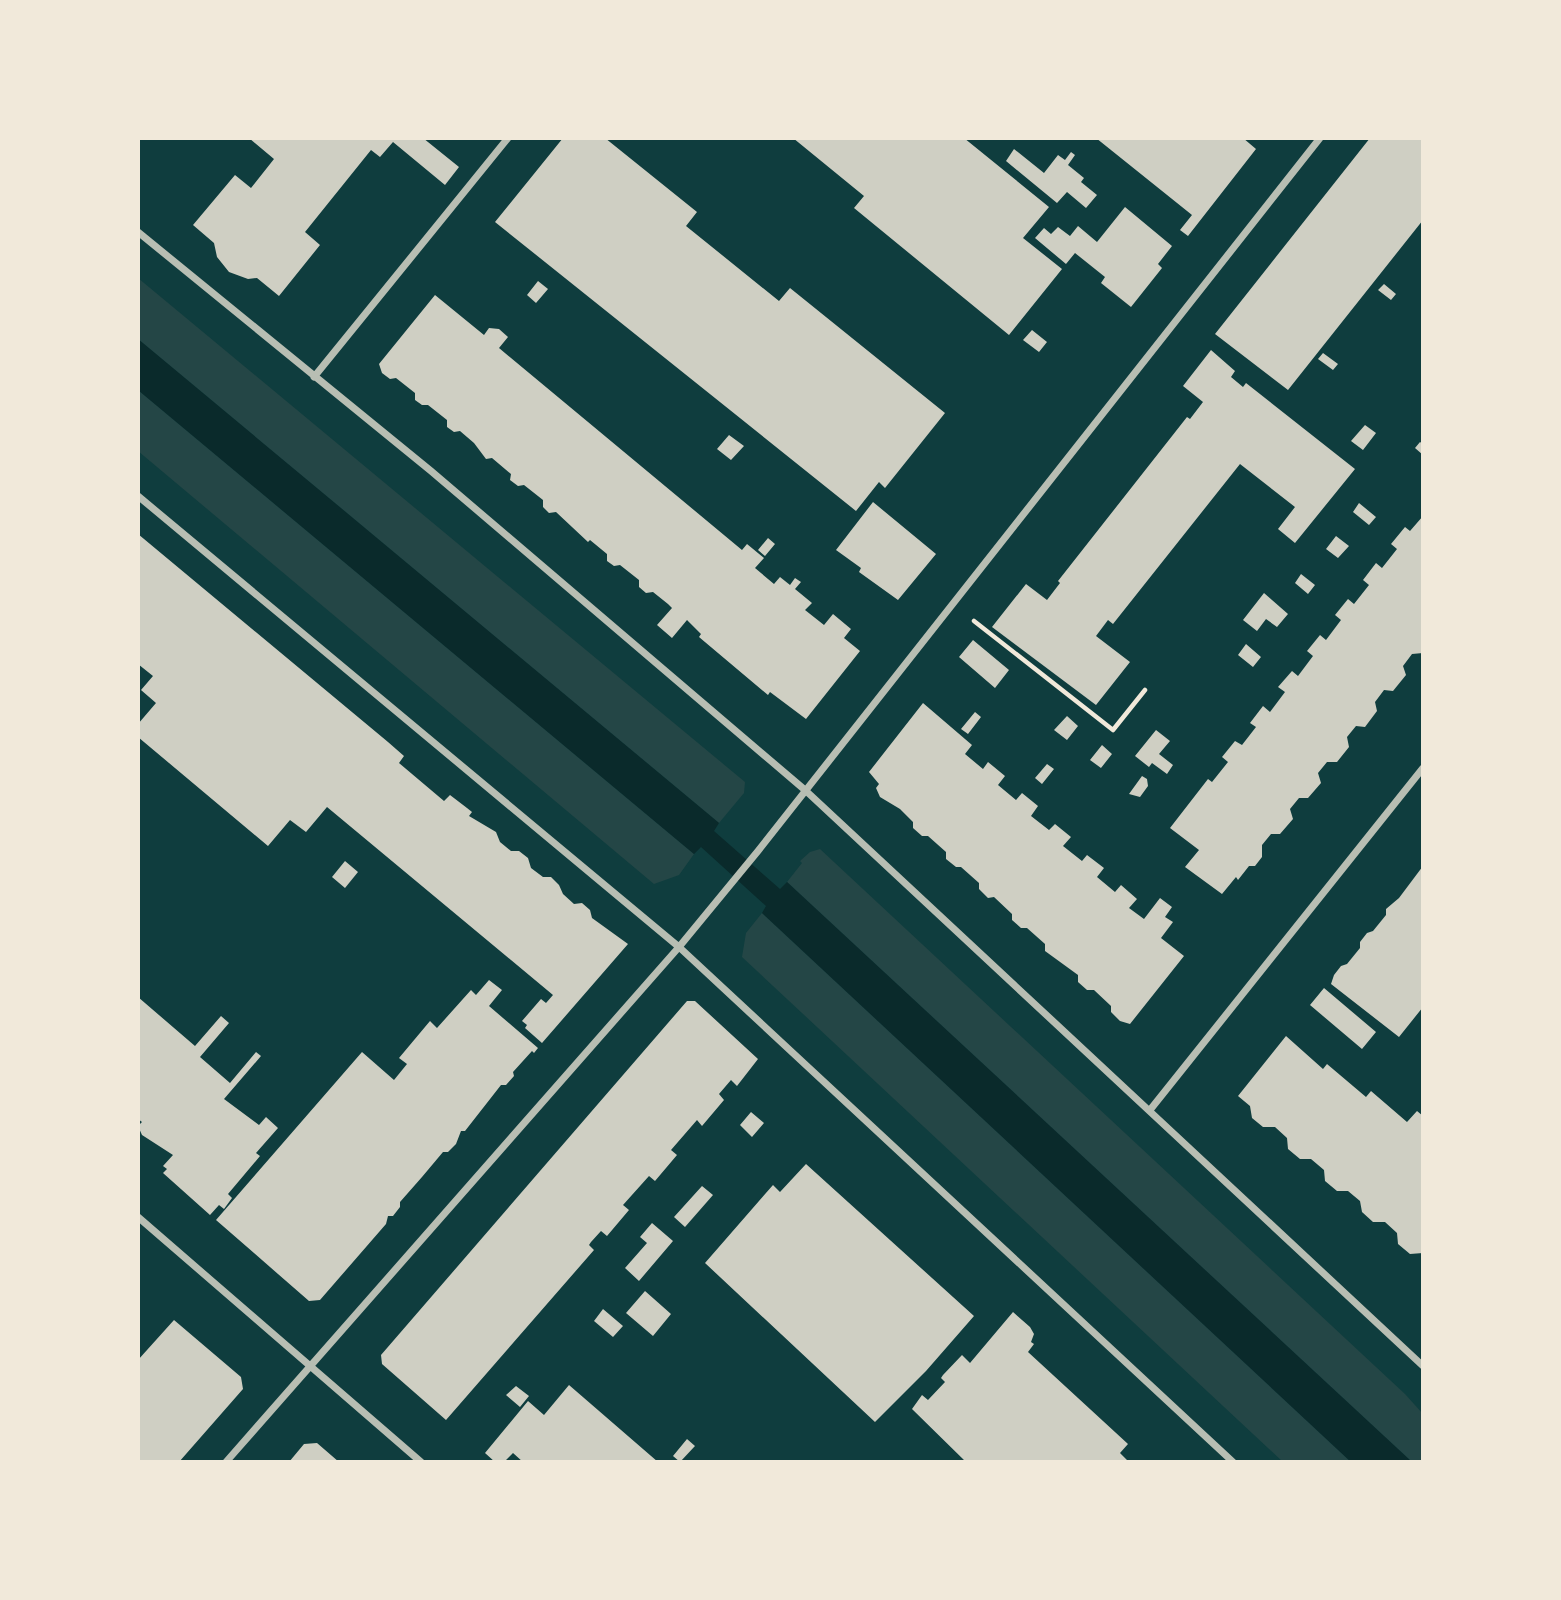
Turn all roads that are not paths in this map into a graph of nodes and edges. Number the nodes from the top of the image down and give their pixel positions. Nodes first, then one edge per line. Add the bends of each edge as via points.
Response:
1 (508, 138) edge
2 (1320, 138) edge
3 (138, 232) edge
4 (314, 377) junction
5 (138, 496) edge
6 (1423, 768) edge
7 (804, 790) junction
8 (679, 947) junction
9 (1150, 1110) junction
10 (138, 1217) edge
11 (311, 1365) junction
12 (1423, 1366) edge
13 (226, 1462) edge
14 (421, 1462) edge
15 (1233, 1462) edge

1 - 4 street
2 - 7 street
3 - 4 street
4 - 7 street via 431,471
5 - 8 street
6 - 9 street
7 - 8 street
7 - 9 street
8 - 11 street
8 - 15 street
9 - 12 street
10 - 11 street
11 - 13 street
11 - 14 street

